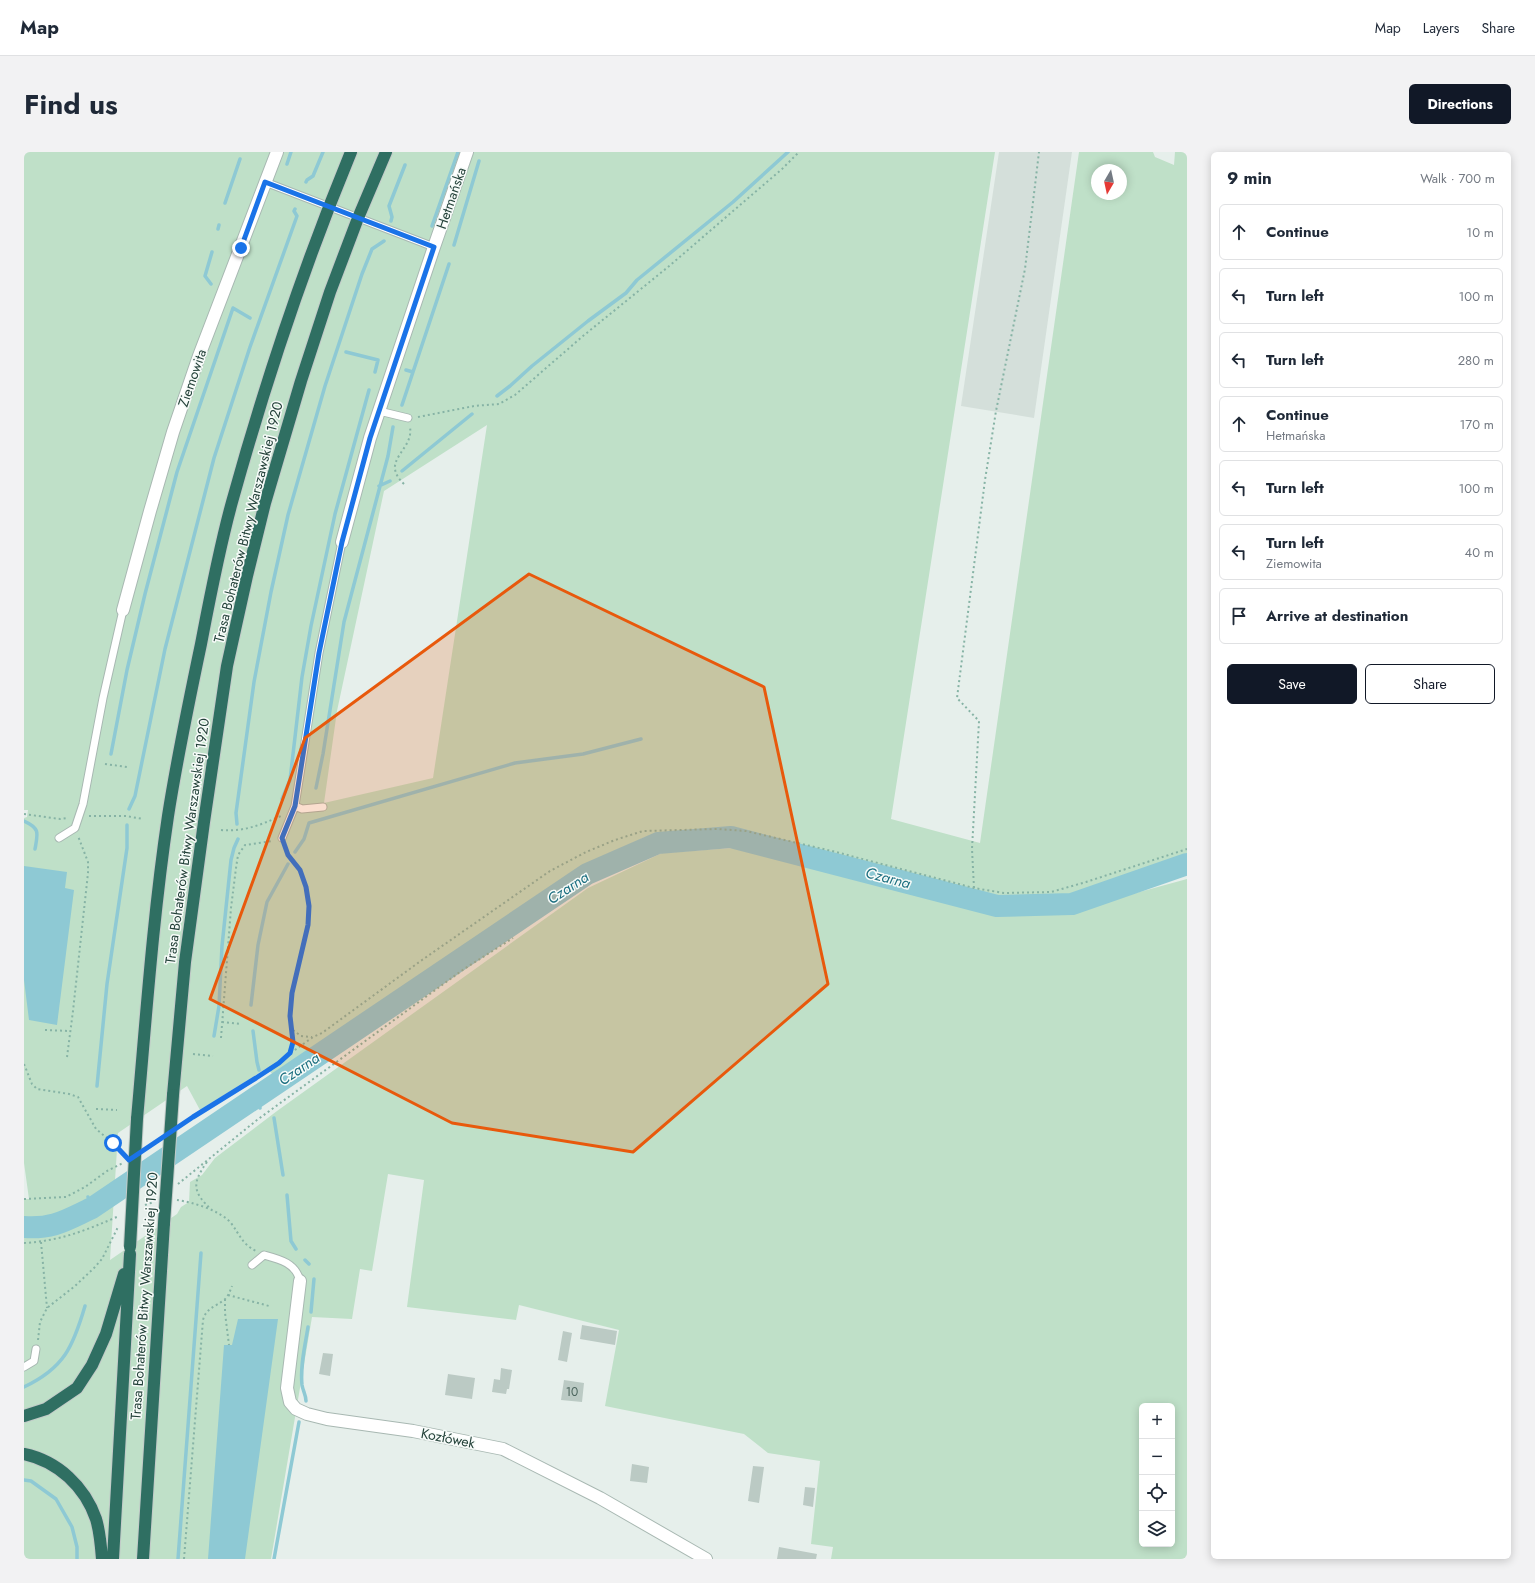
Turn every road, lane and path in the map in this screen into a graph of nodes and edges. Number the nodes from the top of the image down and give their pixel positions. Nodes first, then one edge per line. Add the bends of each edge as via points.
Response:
1 (277, 152) edge
2 (351, 152) edge
3 (386, 152) edge
4 (467, 152) edge
5 (799, 152) edge
6 (1039, 152) edge
7 (265, 182) junction
8 (328, 206) junction
9 (358, 218) junction
10 (434, 247) junction
11 (379, 411) junction
12 (408, 418) junction
13 (404, 484) dead end
14 (342, 542) joint
15 (123, 610) joint
16 (105, 764) dead end
17 (127, 767) dead end
18 (295, 806) junction
19 (323, 807) dead end
20 (24, 814) edge
21 (78, 816) junction
22 (143, 819) dead end
23 (75, 828) junction
24 (221, 830) dead end
25 (59, 838) dead end
26 (282, 838) junction
27 (1187, 849) edge
28 (974, 888) junction
29 (513, 938) dead end
30 (222, 1022) junction
31 (241, 1024) dead end
32 (292, 1029) junction
33 (45, 1030) dead end
34 (70, 1031) junction
35 (313, 1037) junction
36 (221, 1038) dead end
37 (290, 1053) junction
38 (193, 1054) dead end
39 (213, 1056) dead end
40 (67, 1057) dead end
41 (24, 1064) edge
42 (96, 1109) dead end
43 (117, 1110) dead end
44 (180, 1126) dead end
45 (161, 1139) dead end
46 (142, 1152) dead end
47 (123, 1154) dead end
48 (209, 1159) junction
49 (129, 1160) dead end
50 (173, 1189) dead end
51 (24, 1199) edge
52 (213, 1211) dead end
53 (126, 1213) dead end
54 (41, 1242) junction
55 (24, 1243) edge
56 (130, 1251) junction
57 (252, 1264) dead end
58 (300, 1281) joint
59 (232, 1286) dead end
60 (228, 1295) junction
61 (225, 1299) junction
62 (268, 1306) dead end
63 (47, 1308) dead end
64 (229, 1345) dead end
65 (36, 1349) dead end
66 (24, 1367) edge
67 (24, 1416) edge
68 (24, 1454) edge
69 (102, 1559) edge
70 (113, 1559) edge
71 (143, 1559) edge
72 (184, 1559) edge
73 (706, 1559) edge

1 - 7 street, Ziemowita
2 - 8 highway, Trasa Bohaterów Bitwy Warszawskiej 1920
3 - 9 highway, Trasa Bohaterów Bitwy Warszawskiej 1920
4 - 10 street, Hetmańska
5 - 12 path via 515,396 499,404
6 - 28 path via 1025,269 996,411 985,480 957,698 979,721 972,849
7 - 8 lane
7 - 15 street, Ziemowita via 199,356 150,511
8 - 9 lane
8 - 56 highway, Trasa Bohaterów Bitwy Warszawskiej 1920, bridge via 268,380 231,504 175,773 148,999 137,1119
9 - 10 lane
9 - 71 highway, Trasa Bohaterów Bitwy Warszawskiej 1920, bridge via 330,292 265,503 227,666 185,962 164,1223
10 - 11 street, Hetmańska
11 - 12 lane
11 - 14 street, Hetmańska
12 - 13 path via 411,429 409,439 394,466 394,472
14 - 18 lane via 319,653
15 - 21 lane via 83,804
16 - 17 path
18 - 19 lane via 302,809
18 - 24 path via 283,816 246,830
18 - 26 lane
20 - 21 path via 60,819
21 - 22 path via 126,816
21 - 23 lane
23 - 25 lane
23 - 34 path via 88,862
26 - 30 path via 245,845 238,855
26 - 32 path via 288,855 300,870 309,906 308,925 292,993
27 - 28 path via 1051,892 1004,893
28 - 35 path via 746,831 642,831 586,852 550,871
29 - 48 path via 464,969 257,1120
30 - 31 path
30 - 36 path
32 - 35 path via 300,1036
32 - 37 path via 293,1042
33 - 34 path
34 - 40 path
35 - 37 path
37 - 44 path via 279,1063
38 - 39 path
41 - 47 path via 32,1084 37,1089 78,1097 96,1129
42 - 43 path
45 - 46 path
48 - 50 path
48 - 52 path via 198,1174 196,1182 197,1192
49 - 51 path via 107,1170 66,1197
53 - 54 path via 79,1233
54 - 55 path
54 - 63 path
56 - 67 highway via 106,1334 92,1365 77,1388 46,1409
56 - 70 highway, Trasa Bohaterów Bitwy Warszawskiej 1920
57 - 58 lane via 264,1256 285,1261 296,1271
58 - 73 street, Kozłówek via 287,1388 290,1402 296,1409 327,1419 413,1431 503,1448 600,1498
59 - 60 path
60 - 61 path
60 - 62 path
61 - 64 path via 224,1313
61 - 72 path via 208,1309 203,1320
65 - 66 lane via 34,1361
68 - 69 highway via 54,1465 79,1489 96,1519

